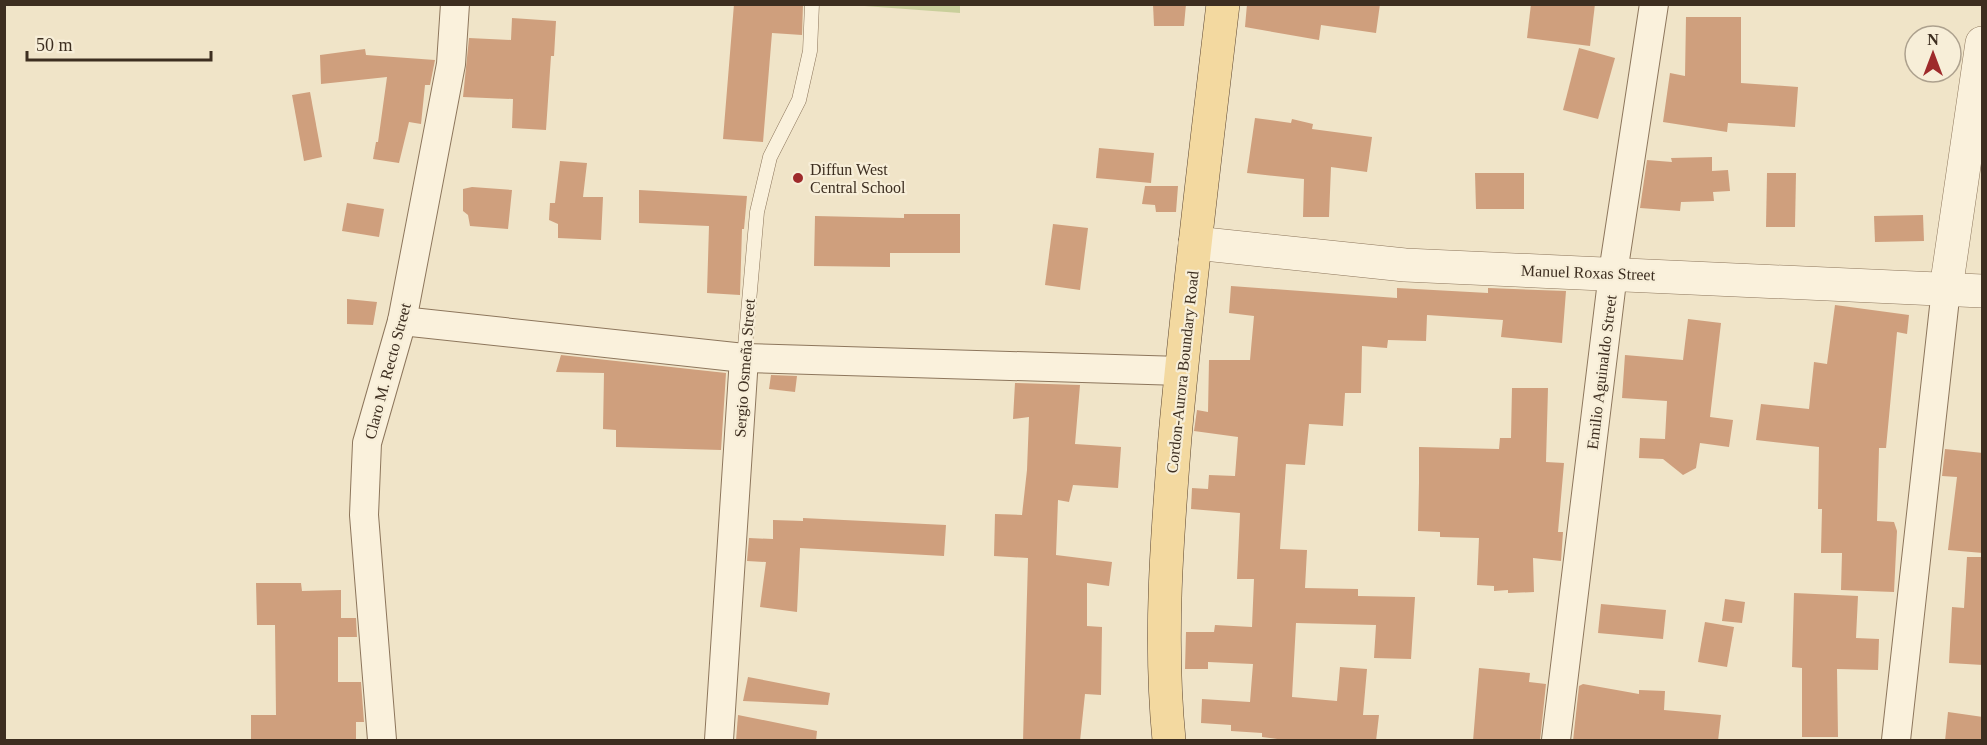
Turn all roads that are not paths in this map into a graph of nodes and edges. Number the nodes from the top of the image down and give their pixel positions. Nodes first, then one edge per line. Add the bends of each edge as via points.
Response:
1 (455, 4) edge
2 (812, 4) edge
3 (1223, 4) edge
4 (1654, 4) edge
5 (1983, 43) edge
6 (1195, 243) junction
7 (1613, 273) junction
8 (1946, 289) junction
9 (1983, 291) edge
10 (402, 321) junction
11 (744, 358) junction
12 (1181, 371) junction
13 (382, 741) edge
14 (719, 741) edge
15 (1170, 741) edge
16 (1556, 741) edge
17 (1896, 741) edge

1 - 10 street, Claro M. Recto Street via 451,64
2 - 11 lane, Sergio Osmeña Street via 810,51 799,100 770,158 757,212
3 - 6 main road, Cordon-Aurora Boundary Road
4 - 7 street, Emilio Aguinaldo Street
5 - 8 street
6 - 7 street, Manuel Roxas Street via 1405,265
6 - 12 main road, Cordon-Aurora Boundary Road
7 - 8 street, Manuel Roxas Street
7 - 16 street, Emilio Aguinaldo Street
8 - 9 street, Manuel Roxas Street
8 - 17 street
10 - 11 street
10 - 13 street, Claro M. Recto Street via 367,443 364,515
11 - 12 street
11 - 14 street, Sergio Osmeña Street
12 - 15 main road, Cordon-Aurora Boundary Road via 1166,545 1164,653

